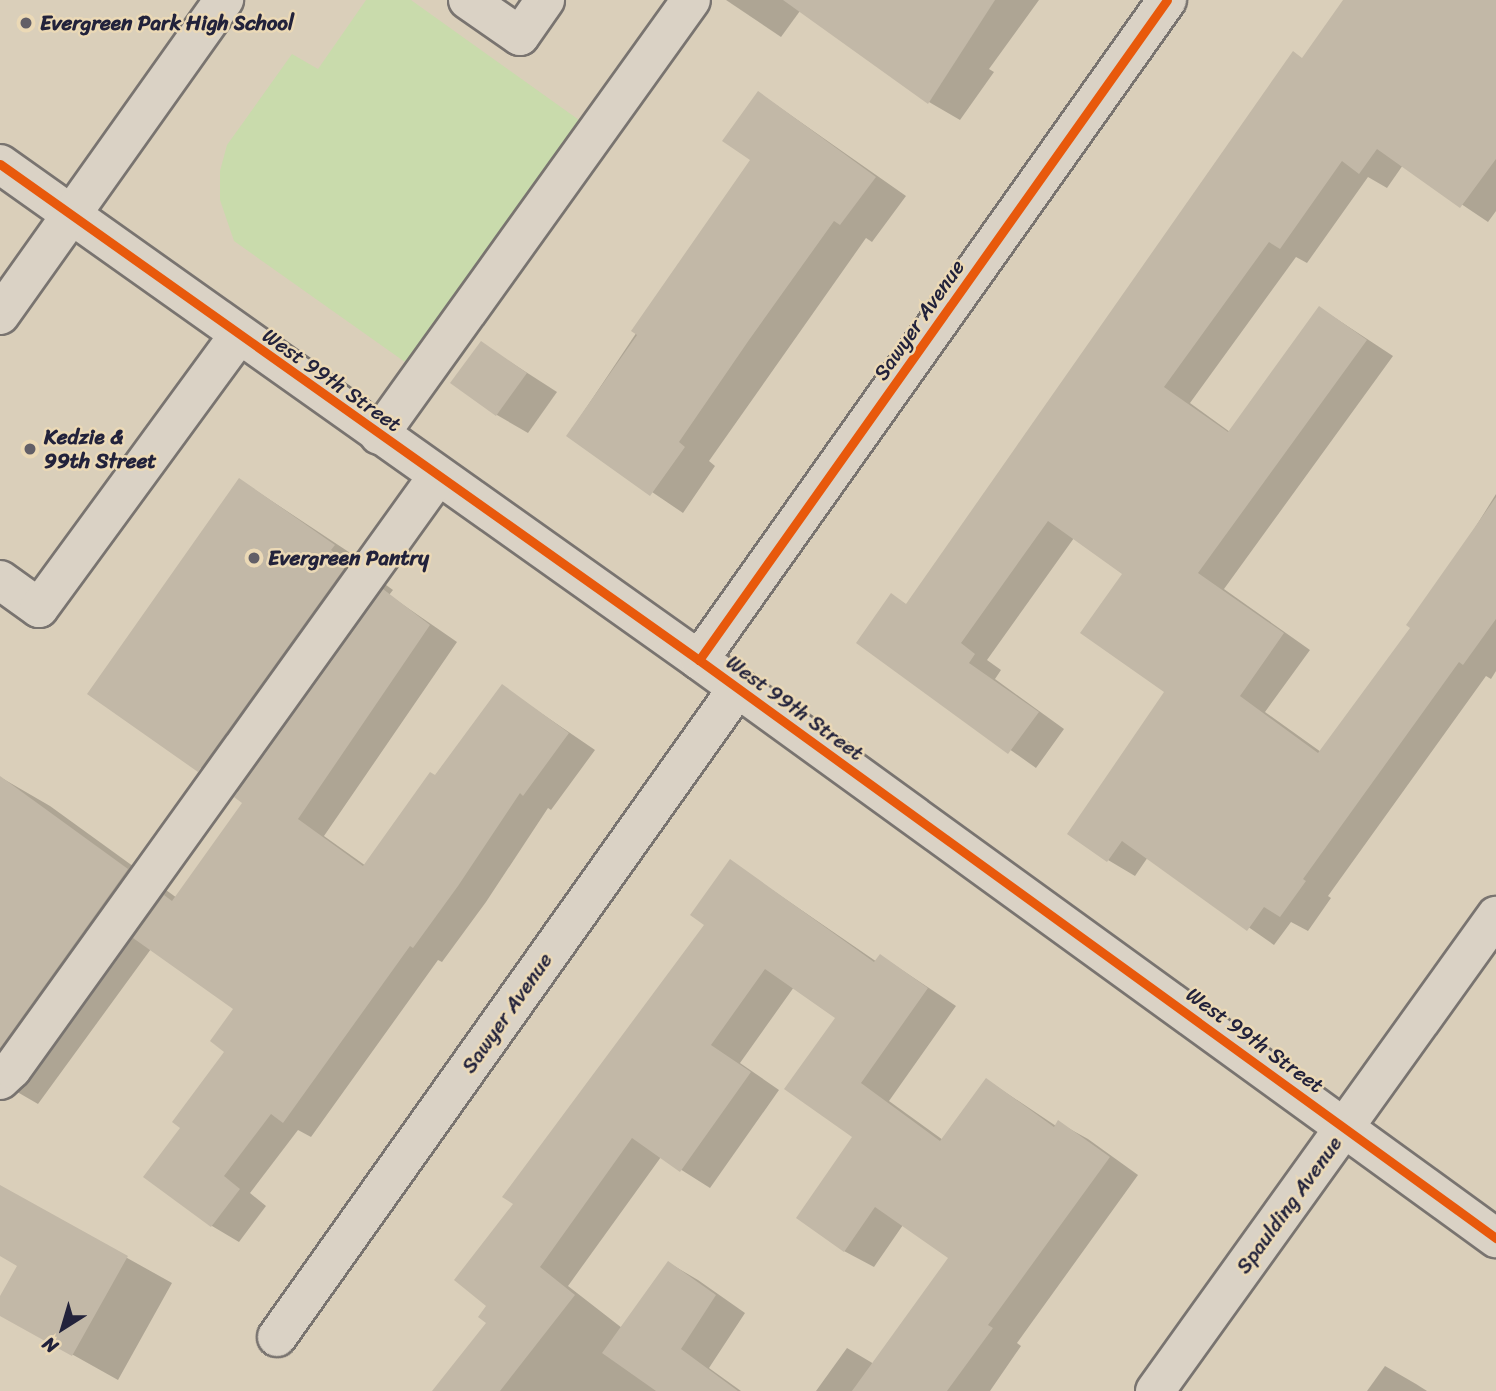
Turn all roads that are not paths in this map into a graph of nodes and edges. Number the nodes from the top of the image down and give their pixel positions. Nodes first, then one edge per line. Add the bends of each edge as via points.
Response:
1 (224, 0) edge
2 (468, 0) edge
3 (545, 0) edge
4 (691, 0) edge
5 (1167, 0) edge
6 (0, 164) edge
7 (70, 216) junction
8 (0, 315) edge
9 (239, 335) junction
10 (379, 435) junction
11 (438, 477) junction
12 (0, 580) edge
13 (699, 660) junction
14 (737, 689) junction
15 (1496, 916) edge
16 (0, 1080) edge
17 (1345, 1126) junction
18 (1496, 1238) edge
19 (277, 1337) dead end
20 (1155, 1391) edge

1 - 7 street
2 - 3 street via 520,36
4 - 10 street
5 - 13 street, Sawyer Avenue
6 - 7 street, West 99th Street
7 - 8 street
7 - 9 street, West 99th Street
9 - 10 street, West 99th Street
9 - 12 street via 39,608
10 - 11 street, West 99th Street
11 - 13 street, West 99th Street
11 - 16 street
13 - 14 street, West 99th Street
14 - 17 street, West 99th Street
14 - 19 street, Sawyer Avenue
15 - 17 street, Spaulding Avenue
17 - 18 street, West 99th Street
17 - 20 street, Spaulding Avenue

